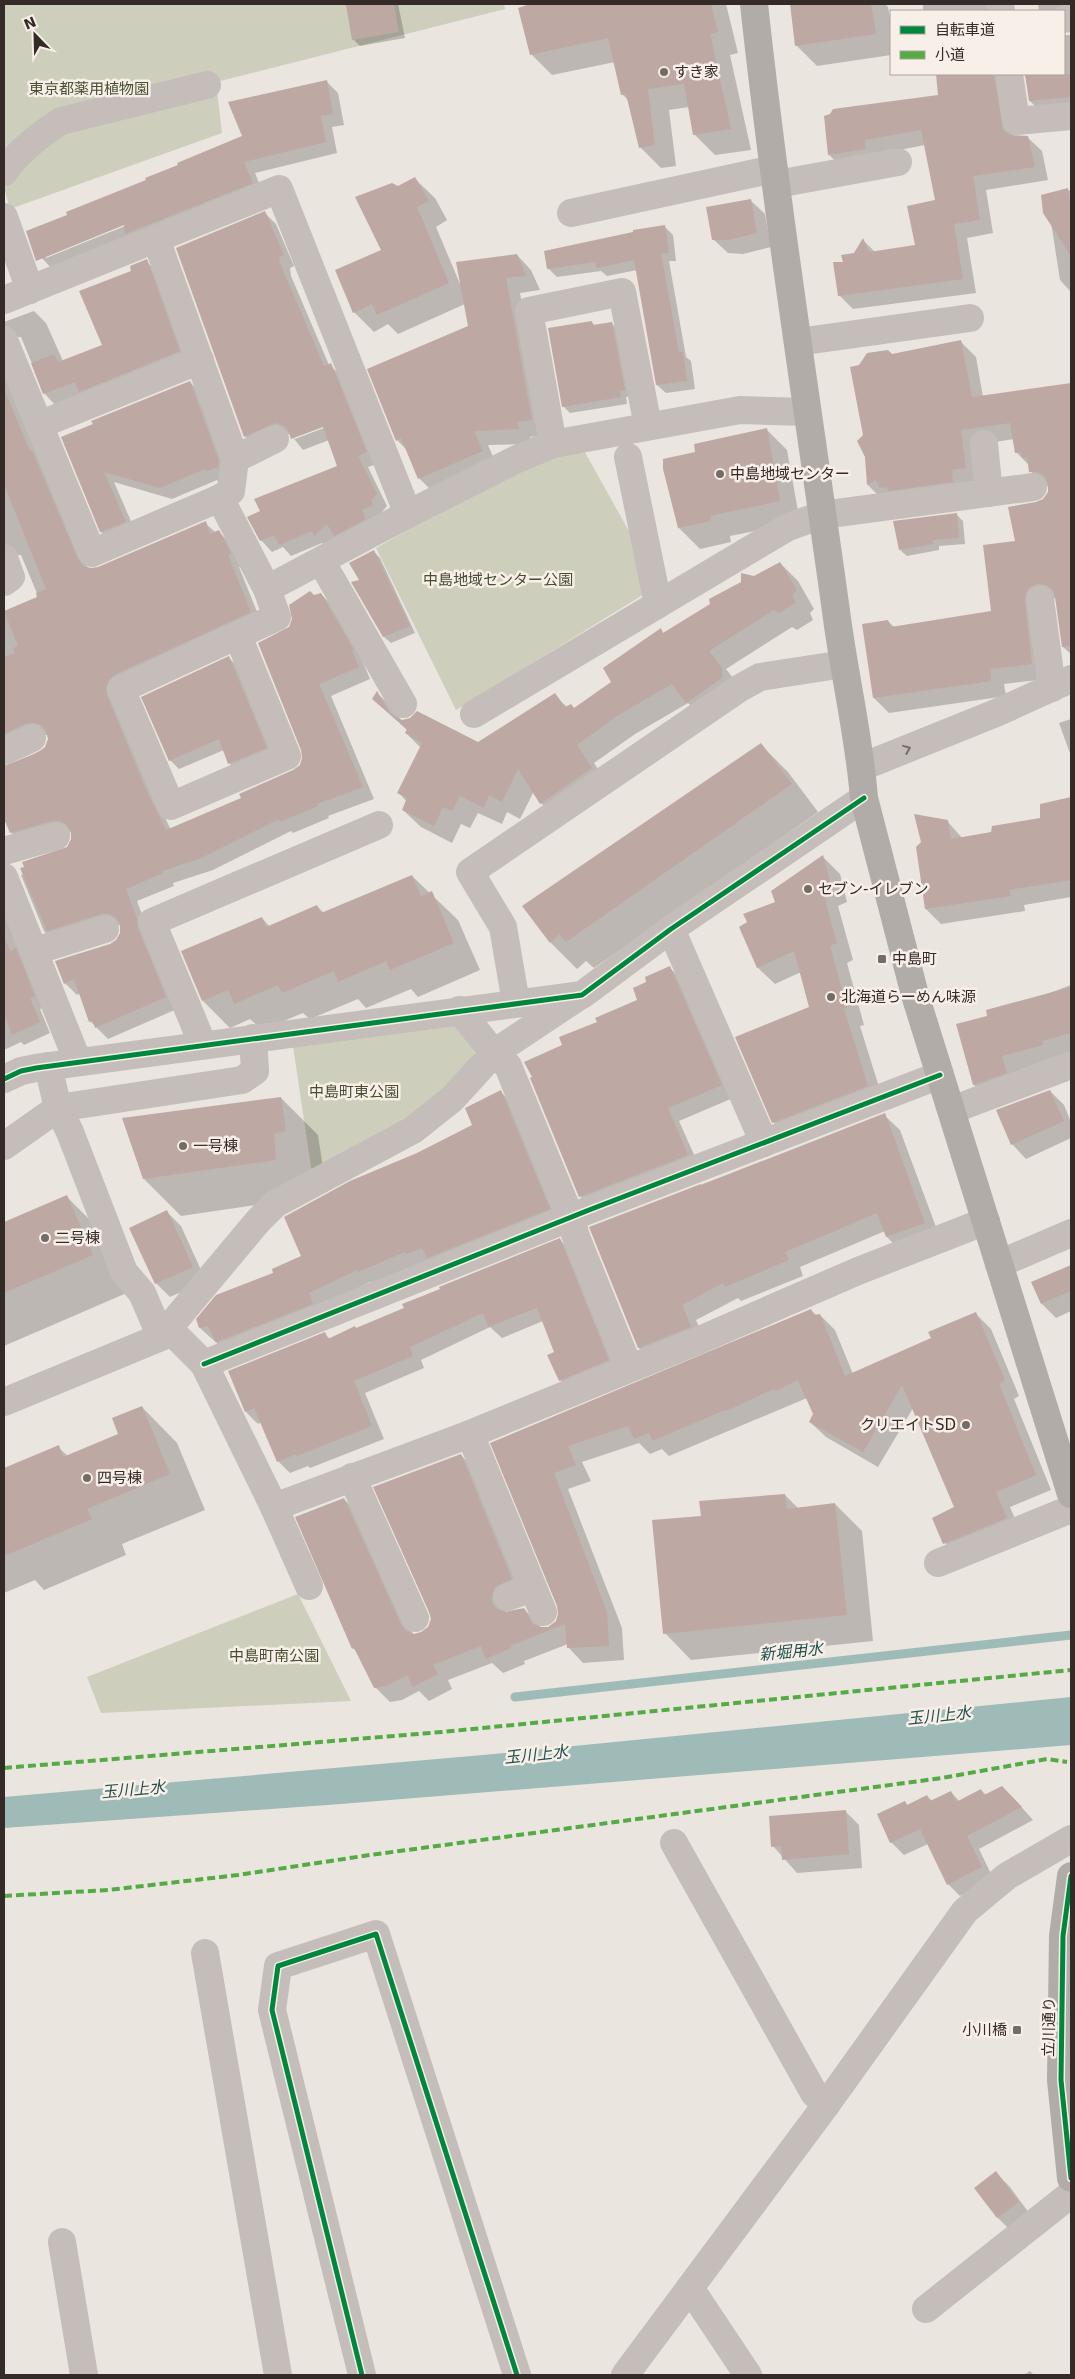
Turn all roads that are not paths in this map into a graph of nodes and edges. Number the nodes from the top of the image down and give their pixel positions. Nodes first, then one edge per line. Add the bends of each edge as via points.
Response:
1 (754, 4) edge
2 (1009, 75) edge
3 (207, 85) dead end
4 (1071, 116) edge
5 (898, 162) dead end
6 (4, 172) edge
7 (776, 177) junction
8 (571, 213) dead end
9 (4, 218) edge
10 (156, 239) junction
11 (30, 290) junction
12 (4, 300) edge
13 (970, 318) dead end
14 (4, 340) edge
15 (798, 342) junction
16 (200, 360) junction
17 (807, 412) junction
18 (39, 425) junction
19 (648, 426) junction
20 (275, 440) dead end
21 (553, 444) junction
22 (984, 444) dead end
23 (628, 457) dead end
24 (235, 459) junction
25 (1033, 488) dead end
26 (990, 493) junction
27 (220, 498) junction
28 (408, 514) junction
29 (822, 515) junction
30 (4, 558) edge
31 (322, 560) junction
32 (4, 582) edge
33 (267, 589) junction
34 (1040, 599) dead end
35 (658, 604) junction
36 (238, 636) junction
37 (844, 664) junction
38 (1061, 684) edge
39 (403, 704) dead end
40 (474, 714) dead end
41 (32, 738) dead end
42 (4, 750) edge
43 (862, 767) junction
44 (864, 798) junction
45 (379, 825) dead end
46 (56, 836) dead end
47 (4, 851) edge
48 (4, 877) edge
49 (671, 928) junction
50 (105, 929) dead end
51 (35, 951) junction
52 (582, 995) junction
53 (516, 1003) junction
54 (459, 1010) junction
55 (253, 1038) junction
56 (203, 1045) junction
57 (494, 1053) junction
58 (78, 1062) junction
59 (1071, 1065) edge
60 (48, 1066) junction
61 (940, 1075) junction
62 (4, 1079) edge
63 (58, 1108) junction
64 (952, 1110) junction
65 (764, 1143) junction
66 (4, 1146) edge
67 (572, 1219) junction
68 (986, 1221) junction
69 (1071, 1232) edge
70 (999, 1264) junction
71 (164, 1332) junction
72 (204, 1364) junction
73 (629, 1368) junction
74 (4, 1402) edge
75 (470, 1434) junction
76 (352, 1477) junction
77 (1071, 1494) edge
78 (274, 1507) junction
79 (1071, 1509) edge
80 (938, 1563) dead end
81 (309, 1586) dead end
82 (533, 1588) junction
83 (507, 1597) dead end
84 (543, 1612) dead end
85 (415, 1618) dead end
86 (1071, 1840) edge
87 (674, 1843) dead end
88 (1071, 1876) edge
89 (205, 1953) dead end
90 (826, 2105) junction
91 (1071, 2178) edge
92 (1071, 2194) edge
93 (62, 2242) dead end
94 (690, 2288) junction
95 (926, 2309) dead end
96 (84, 2375) edge
97 (278, 2375) edge
98 (362, 2375) edge
99 (517, 2375) edge
100 (625, 2375) edge
101 (748, 2375) edge

1 - 7 main road
2 - 4 street via 1016,121
3 - 6 street via 60,121 40,134
5 - 7 street
7 - 8 street
7 - 15 main road
9 - 11 street
10 - 11 street
10 - 16 street
10 - 28 street via 279,189
11 - 12 street
13 - 15 street
14 - 18 street
15 - 17 main road
16 - 18 street
16 - 24 street
17 - 19 street via 740,410
17 - 29 main road
18 - 27 street via 92,552
19 - 21 street
19 - 21 street via 622,292 529,311
20 - 24 street
21 - 28 street via 517,458
22 - 26 street
23 - 35 street
24 - 27 street via 231,491
25 - 26 street
26 - 29 street
27 - 33 street
28 - 31 street
29 - 35 street via 788,527
29 - 37 main road
30 - 32 street via 11,577
31 - 33 street
31 - 39 street
33 - 36 street via 277,617
34 - 38 street
35 - 40 street
36 - 36 street via 122,689 171,806 287,756
37 - 43 main road
37 - 53 street via 760,677 470,872 503,927
43 -> 38 street
41 - 42 street
43 - 44 main road
44 - 49 street
44 - 61 main road via 915,995
45 - 56 street via 152,922
46 - 47 street
48 - 51 street
49 - 52 street
49 - 65 street
50 - 51 street
51 - 58 street
52 - 53 street
52 - 57 street
53 - 54 street
54 - 55 street
54 - 57 street
55 - 56 street
55 - 63 street via 255,1071 242,1080
56 - 58 street
57 - 67 street via 508,1066
57 - 71 street via 452,1099 412,1130 275,1204
58 - 60 street
59 - 64 street
60 - 62 street via 21,1071
60 - 63 street
61 - 64 main road
61 - 65 street
63 - 66 street
63 - 71 street via 124,1272 142,1293
64 - 68 main road
65 - 67 street
67 - 72 street
67 - 73 street via 576,1237
68 - 70 main road
68 - 73 street via 858,1271
69 - 70 street
70 - 77 main road
71 - 72 street
71 - 74 street
72 - 78 street
73 - 75 street
75 - 76 street
75 - 82 street
76 - 78 street
76 - 85 street
78 - 81 street
79 - 80 street
82 - 83 street
82 - 84 street
86 - 90 street via 1007,1876 965,1910
87 - 90 street via 814,2093
88 - 91 main road, 立川通り via 1063,1936 1061,2080
89 - 97 street
90 - 94 street
92 - 95 street
93 - 96 street
94 - 100 street
94 - 101 street
98 - 99 street via 272,2010 278,1966 376,1934

